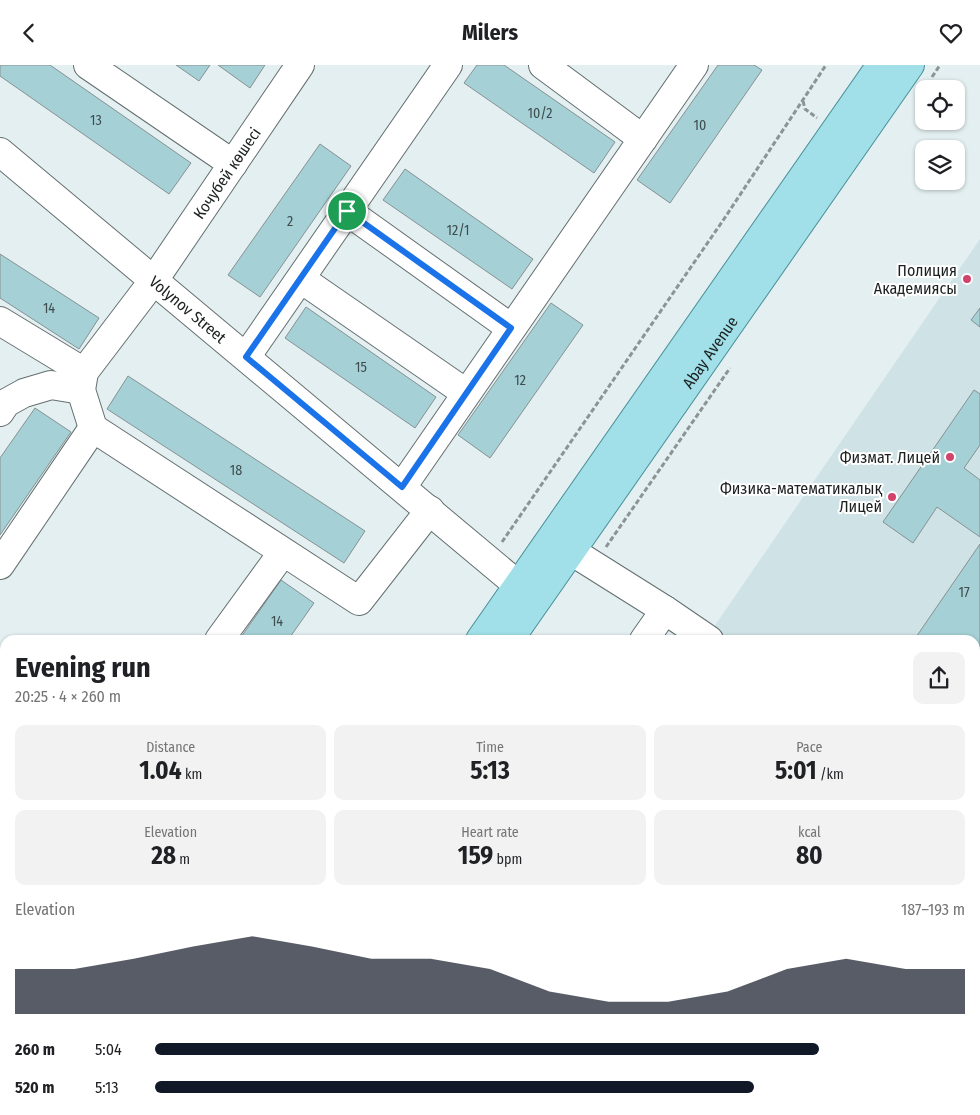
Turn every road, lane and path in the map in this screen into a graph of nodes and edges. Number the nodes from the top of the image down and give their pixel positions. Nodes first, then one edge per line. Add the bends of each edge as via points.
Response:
1 (88, 65) edge
2 (300, 65) edge
3 (448, 65) edge
4 (543, 65) edge
5 (694, 65) edge
6 (826, 65) edge
7 (881, 65) edge
8 (910, 65) edge
9 (643, 139) junction
10 (0, 152) edge
11 (233, 164) junction
12 (347, 211) junction
13 (301, 279) junction
14 (154, 280) junction
15 (0, 321) edge
16 (511, 328) junction
17 (246, 357) junction
18 (82, 381) junction
19 (466, 393) junction
20 (2, 407) edge
21 (93, 428) junction
22 (402, 487) junction
23 (430, 510) junction
24 (561, 545) junction
25 (282, 552) junction
26 (489, 561) junction
27 (0, 565) edge
28 (528, 592) junction
29 (665, 610) junction
30 (224, 635) edge
31 (485, 635) edge
32 (511, 635) edge
33 (648, 635) edge
34 (702, 635) edge

1 - 11 street
2 - 11 street, Кочубей көшесі
3 - 12 street
4 - 9 street
5 - 9 street
6 - 26 path
7 - 24 main road, Abay Avenue
8 - 24 main road, Abay Avenue
9 - 16 street
10 - 14 street, Volynov Street
11 - 14 street, Кочубей көшесі
12 - 13 street
12 - 16 street
13 - 17 street
13 - 19 street
14 - 17 street, Volynov Street
14 - 18 street, Кочубей көшесі
15 - 18 street
16 - 19 street
17 - 22 street, Volynov Street
18 - 20 street via 24,393
18 - 21 street
19 - 22 street
21 - 25 street
21 - 27 street
22 - 23 street, Volynov Street
23 - 25 street via 359,601
23 - 26 street, Volynov Street
24 - 28 main road, Abay Avenue
24 - 29 street
25 - 30 street
26 - 28 street, Volynov Street
28 - 31 main road, Abay Avenue
28 - 32 main road, Abay Avenue
29 - 33 street
29 - 34 street

